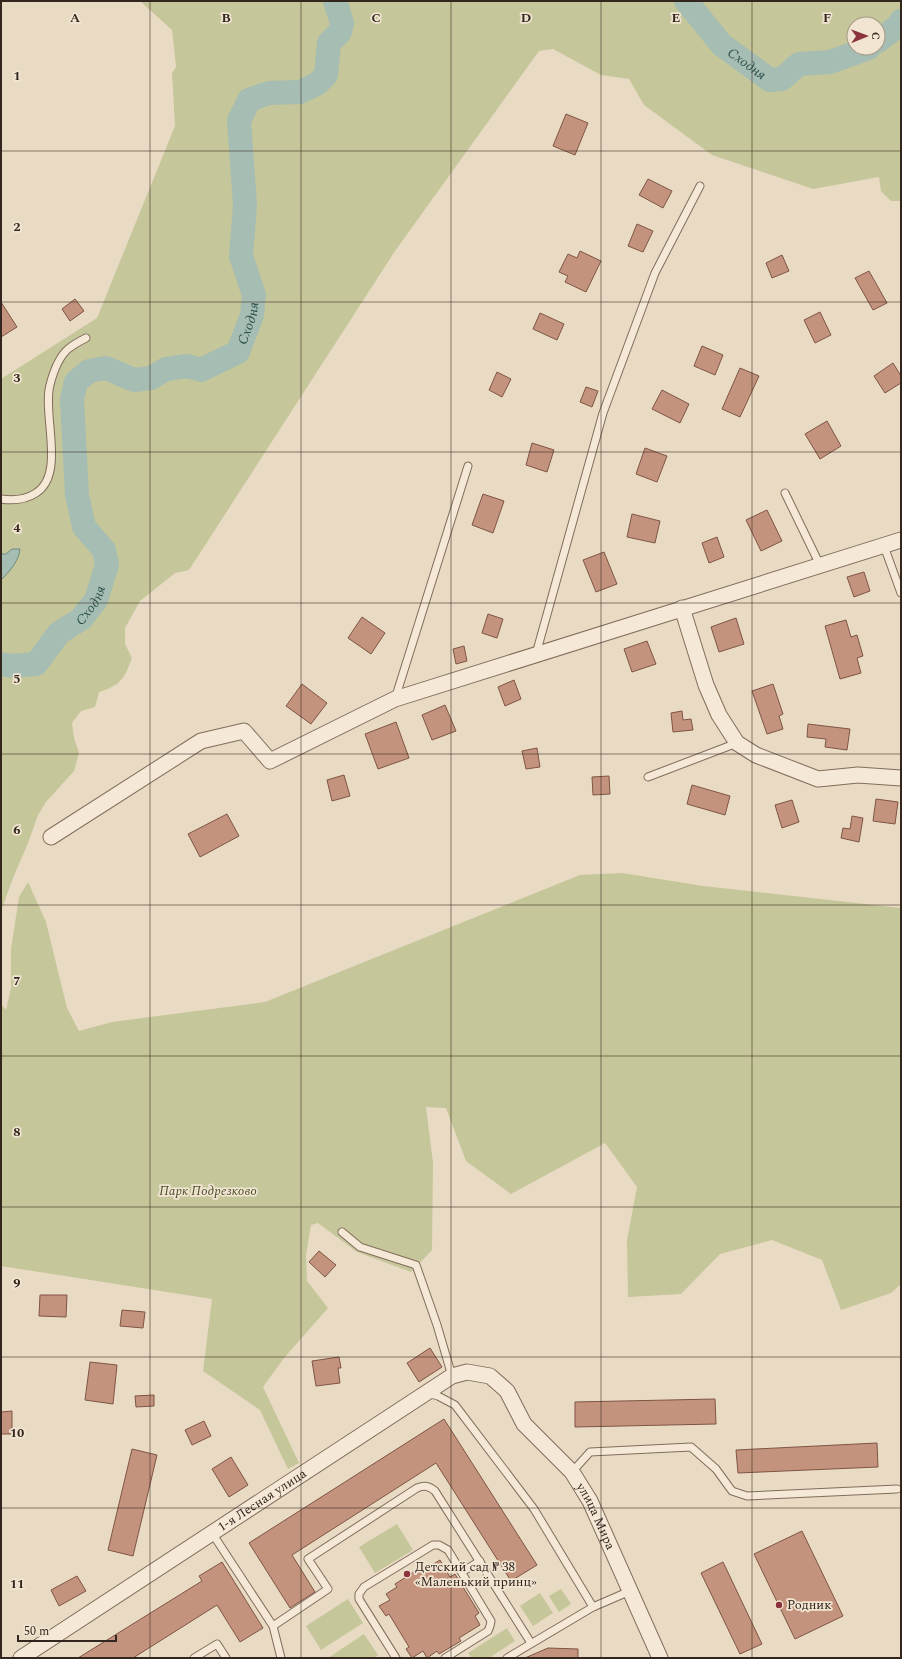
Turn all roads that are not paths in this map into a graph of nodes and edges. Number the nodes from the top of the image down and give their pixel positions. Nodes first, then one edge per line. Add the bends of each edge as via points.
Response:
1 (700, 186) dead end
2 (86, 338) dead end
3 (468, 466) dead end
4 (785, 493) dead end
5 (1, 499) edge
6 (901, 540) edge
7 (884, 546) junction
8 (820, 565) junction
9 (901, 593) edge
10 (682, 608) junction
11 (536, 654) junction
12 (395, 699) junction
13 (737, 743) junction
14 (648, 777) dead end
15 (901, 778) edge
16 (51, 837) dead end
17 (342, 1232) dead end
18 (452, 1376) junction
19 (507, 1391) joint
20 (427, 1392) junction
21 (572, 1472) junction
22 (897, 1489) dead end
23 (212, 1532) junction
24 (480, 1562) junction
25 (462, 1572) junction
26 (630, 1591) junction
27 (593, 1606) junction
28 (273, 1626) junction
29 (531, 1643) junction
30 (21, 1658) edge
31 (194, 1658) edge
32 (226, 1658) edge
33 (281, 1658) edge
34 (396, 1658) edge
35 (445, 1658) edge
36 (507, 1658) edge
37 (660, 1658) edge

1 - 11 lane via 655,273 603,413
2 - 5 lane via 67,350 57,364 49,386 50,476 43,489 30,497 14,501
3 - 12 lane
4 - 8 lane
6 - 7 street
7 - 8 street
7 - 9 lane
8 - 10 street
10 - 11 street
10 - 13 street via 706,685 719,715
11 - 12 street
12 - 16 street via 270,761 244,731 201,741
13 - 14 lane
13 - 15 street via 756,755 818,779 858,775
17 - 18 lane via 360,1247 416,1265
18 - 19 street, 1-я Лесная улица via 468,1372 490,1376
18 - 20 street, 1-я Лесная улица
19 - 21 street, улица Мира via 524,1424
20 - 23 street, 1-я Лесная улица
20 - 27 lane via 455,1405 534,1509
21 - 22 lane via 590,1452 692,1447 716,1469 732,1491 747,1496
21 - 26 street, улица Мира via 590,1502
23 - 28 lane
23 - 30 street, 1-я Лесная улица
24 - 25 lane
24 - 28 lane via 435,1491 424,1485 308,1559 328,1589
24 - 29 lane
25 - 34 lane via 448,1550 433,1545 361,1590 359,1599
25 - 35 lane via 491,1621 484,1633
26 - 27 lane
26 - 37 street, улица Мира
27 - 29 lane
28 - 33 lane
29 - 36 lane
31 - 32 lane via 217,1644

